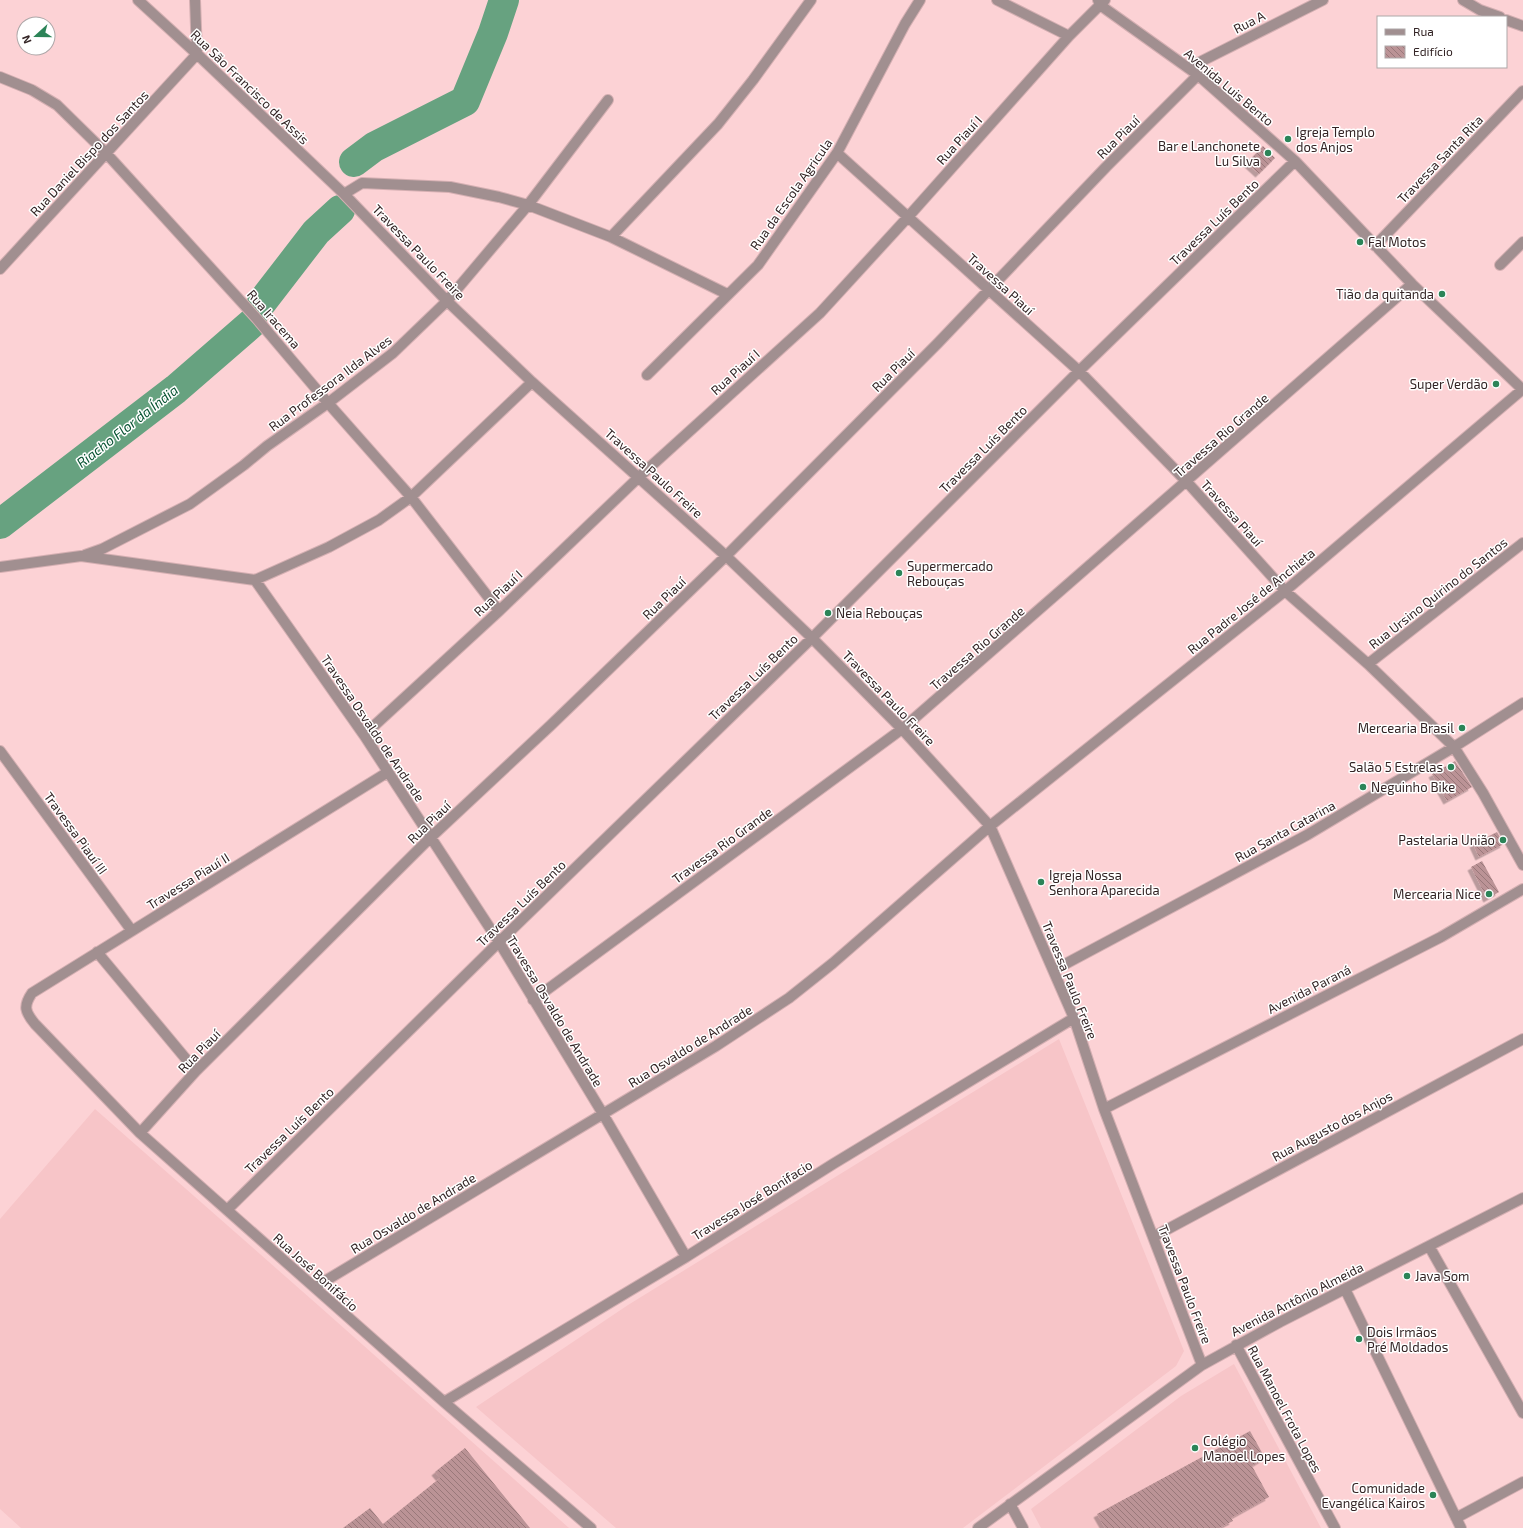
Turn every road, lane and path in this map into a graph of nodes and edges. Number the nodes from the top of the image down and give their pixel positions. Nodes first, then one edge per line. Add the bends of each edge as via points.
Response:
1 (138, 0) edge
2 (195, 0) edge
3 (811, 0) edge
4 (920, 0) edge
5 (997, 0) edge
6 (1323, 0) edge
7 (1463, 0) edge
8 (1101, 2) edge
9 (1497, 16) edge
10 (1507, 20) edge
11 (1523, 26) edge
12 (1069, 36) junction
13 (197, 54) junction
14 (1188, 68) junction
15 (1198, 75) junction
16 (0, 77) edge
17 (1523, 91) edge
18 (608, 100) dead end
19 (106, 153) junction
20 (837, 153) junction
21 (1295, 161) junction
22 (344, 194) junction
23 (528, 205) junction
24 (908, 218) junction
25 (611, 237) junction
26 (1523, 242) edge
27 (1375, 246) junction
28 (1500, 265) dead end
29 (0, 269) edge
30 (1412, 284) junction
31 (989, 290) junction
32 (727, 294) junction
33 (447, 301) junction
34 (1079, 371) junction
35 (647, 375) dead end
36 (532, 382) junction
37 (1523, 390) edge
38 (328, 403) junction
39 (639, 477) junction
40 (1187, 482) junction
41 (411, 497) junction
42 (1523, 543) edge
43 (82, 556) junction
44 (726, 556) junction
45 (0, 567) edge
46 (255, 580) junction
47 (1285, 591) junction
48 (499, 612) junction
49 (812, 638) junction
50 (1368, 664) junction
51 (1523, 703) edge
52 (902, 729) junction
53 (364, 735) junction
54 (1454, 747) junction
55 (0, 751) edge
56 (388, 772) junction
57 (990, 826) junction
58 (430, 838) junction
59 (1523, 866) edge
60 (1523, 889) edge
61 (132, 931) junction
62 (499, 942) junction
63 (97, 952) junction
64 (1054, 970) junction
65 (533, 1000) junction
66 (1074, 1018) junction
67 (35, 1024) joint
68 (1523, 1039) edge
69 (196, 1071) junction
70 (1104, 1109) junction
71 (603, 1114) junction
72 (140, 1133) junction
73 (1523, 1198) edge
74 (227, 1210) junction
75 (1153, 1236) junction
76 (1429, 1246) junction
77 (686, 1257) junction
78 (315, 1288) junction
79 (1345, 1289) junction
80 (1236, 1345) junction
81 (1202, 1365) junction
82 (444, 1402) junction
83 (1523, 1413) edge
84 (1523, 1482) edge
85 (1010, 1504) junction
86 (1456, 1518) junction
87 (591, 1528) edge
88 (978, 1528) edge
89 (1023, 1528) edge
90 (1334, 1528) edge
91 (1461, 1528) edge

1 - 13 street, Rua São Francisco de Assis
2 - 13 street
3 - 25 street via 718,124
4 - 20 street, Rua da Escola Agricula
5 - 12 street
6 - 14 street, Rua A
7 - 9 street
8 - 12 street, Rua Piauí I
8 - 14 street, Avenida Luis Bento
10 - 11 street
12 - 24 street, Rua Piauí I
13 - 19 street, Rua Daniel Bispo dos Santos
13 - 22 street, Rua São Francisco de Assis
14 - 15 street, Avenida Luis Bento
15 - 21 street, Avenida Luis Bento
15 - 31 street, Rua Piauí
16 - 19 street, Rua Iracema via 32,90 57,105
17 - 27 street, Travessa Santa Rita
18 - 23 street, Rua Professora Ilda Alves
19 - 29 street, Rua Daniel Bispo dos Santos
19 - 38 street, Rua Iracema via 258,318
20 - 24 street, Travessa Piauí
20 - 32 street, Rua da Escola Agricula via 758,264
21 - 27 street, Avenida Luis Bento
21 - 34 street, Travessa Luís Bento
22 - 23 street via 362,183 410,184 450,187
22 - 33 street, Travessa Paulo Freire
23 - 25 street
23 - 33 street, Rua Professora Ilda Alves
24 - 31 street, Travessa Piauí
24 - 39 street, Rua Piauí I via 820,312
25 - 32 street
26 - 28 street
27 - 30 street, Avenida Luis Bento
30 - 37 street, Avenida Luis Bento
30 - 40 street, Travessa Rio Grande
31 - 34 street, Travessa Piauí
31 - 44 street, Rua Piauí
32 - 35 street, Rua da Escola Agricula
33 - 36 street, Travessa Paulo Freire
33 - 38 street, Rua Professora Ilda Alves via 394,353
34 - 40 street, Travessa Piauí
34 - 49 street, Travessa Luís Bento
36 - 39 street, Travessa Paulo Freire
36 - 41 street
37 - 47 street, Rua Padre José de Anchieta
38 - 41 street, Rua Iracema
38 - 43 street, Rua Professora Ilda Alves via 190,504 102,549
39 - 44 street, Travessa Paulo Freire
39 - 48 street, Rua Piauí I
40 - 47 street, Travessa Piauí
40 - 52 street, Travessa Rio Grande
41 - 46 street via 379,520 329,547
41 - 48 street, Rua Iracema
42 - 50 street, Rua Ursino Quirino do Santos
43 - 45 street
43 - 46 street
44 - 49 street, Travessa Paulo Freire
44 - 58 street, Rua Piauí via 552,725
46 - 53 street, Travessa Osvaldo de Andrade
47 - 50 street, Travessa Piauí
47 - 57 street, Rua Padre José de Anchieta
48 - 53 street, Rua Piauí I
49 - 52 street, Travessa Paulo Freire
49 - 62 street, Travessa Luís Bento
50 - 54 street, Travessa Piauí
51 - 54 street, Rua Santa Catarina
52 - 57 street, Travessa Paulo Freire
52 - 65 street, Travessa Rio Grande
53 - 56 street, Travessa Osvaldo de Andrade
54 - 59 street, Travessa Piauí via 1483,793
54 - 64 street, Rua Santa Catarina via 1307,835
55 - 61 street, Travessa Piauí III
56 - 58 street, Travessa Osvaldo de Andrade
56 - 61 street, Travessa Piauí II
57 - 64 street, Travessa Paulo Freire
57 - 71 street, Rua Osvaldo de Andrade via 833,963 789,998 716,1046
58 - 62 street, Travessa Osvaldo de Andrade
58 - 69 street, Rua Piauí
60 - 70 street, Avenida Paraná via 1441,937
61 - 63 street, Travessa Piauí II
62 - 65 street, Travessa Osvaldo de Andrade
62 - 74 street, Travessa Luís Bento
63 - 67 street, Travessa Piauí II via 32,993 26,1001 26,1006 28,1016
63 - 69 street
64 - 66 street, Travessa Paulo Freire
65 - 71 street, Travessa Osvaldo de Andrade
66 - 70 street, Travessa Paulo Freire
66 - 77 street, Travessa José Bonifacio via 833,1164
67 - 72 street, Rua José Bonifácio
68 - 75 street, Rua Augusto dos Anjos
69 - 72 street, Rua Piauí
70 - 75 street, Travessa Paulo Freire
71 - 77 street, Travessa Osvaldo de Andrade
71 - 78 street, Rua Osvaldo de Andrade
72 - 74 street, Rua José Bonifácio
73 - 76 street, Avenida Antônio Almeida
74 - 78 street, Rua José Bonifácio
75 - 81 street, Travessa Paulo Freire
76 - 79 street, Avenida Antônio Almeida
76 - 83 street
77 - 82 street, Travessa José Bonifacio
78 - 82 street, Rua José Bonifácio
79 - 80 street, Avenida Antônio Almeida
79 - 86 street
80 - 81 street, Avenida Antônio Almeida
80 - 90 street, Rua Manoel Frota Lopes
81 - 85 street, Avenida Antônio Almeida
82 - 87 street, Rua José Bonifácio
84 - 86 street
85 - 88 street, Avenida Antônio Almeida
85 - 89 street
86 - 91 street

